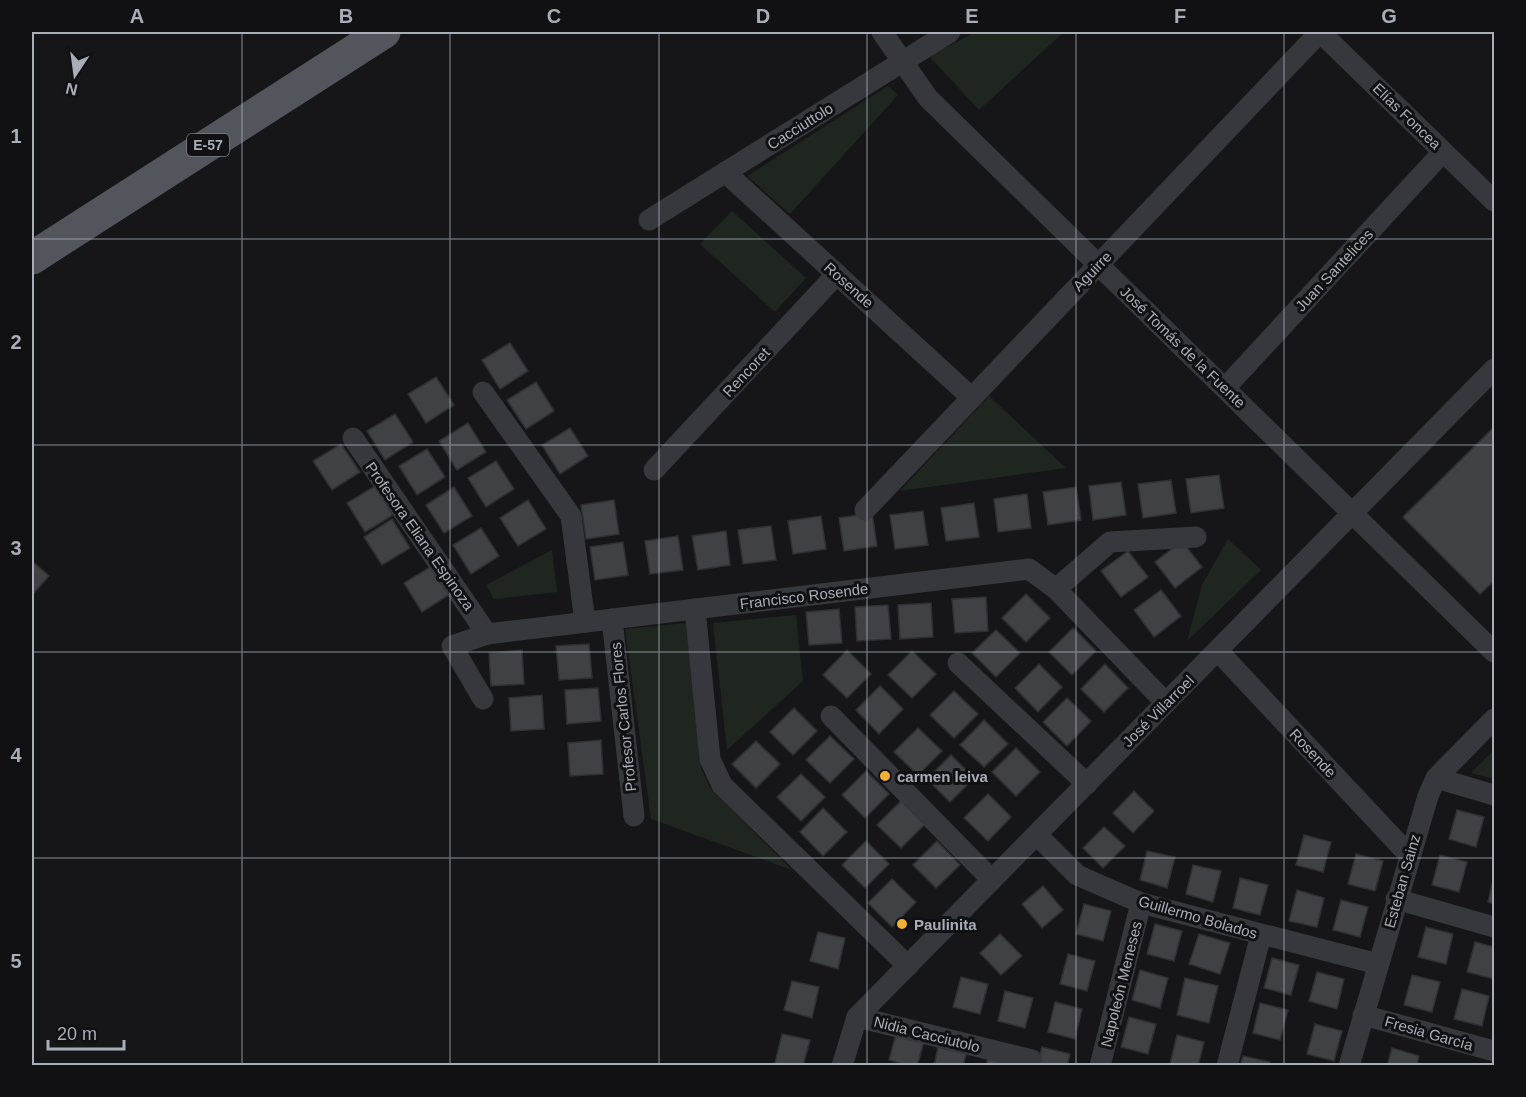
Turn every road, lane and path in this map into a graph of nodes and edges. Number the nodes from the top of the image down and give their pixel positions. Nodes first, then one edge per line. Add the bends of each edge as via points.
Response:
1 (384, 32) edge
2 (882, 32) edge
3 (950, 32) edge
4 (1320, 32) edge
5 (904, 62) junction
6 (1443, 152) junction
7 (725, 172) junction
8 (1494, 201) edge
9 (649, 220) dead end
10 (32, 258) edge
11 (1099, 264) junction
12 (837, 274) junction
13 (1494, 369) edge
14 (1225, 388) junction
15 (483, 392) dead end
16 (972, 398) junction
17 (353, 438) dead end
18 (654, 470) dead end
19 (865, 510) dead end
20 (1353, 513) junction
21 (1196, 537) dead end
22 (1056, 589) junction
23 (695, 609) junction
24 (612, 619) junction
25 (585, 622) junction
26 (488, 634) junction
27 (1218, 651) junction
28 (1494, 652) edge
29 (958, 663) dead end
30 (483, 699) dead end
31 (1166, 703) junction
32 (831, 716) dead end
33 (1494, 719) edge
34 (1436, 778) junction
35 (1087, 784) junction
36 (1494, 795) edge
37 (634, 816) dead end
38 (1036, 835) junction
39 (1409, 855) junction
40 (992, 880) junction
41 (1396, 899) junction
42 (1141, 903) junction
43 (1494, 927) edge
44 (1261, 935) junction
45 (1378, 964) junction
46 (908, 966) junction
47 (1363, 1015) junction
48 (857, 1017) junction
49 (1494, 1052) edge
50 (1032, 1060) dead end
51 (842, 1065) edge
52 (1100, 1065) edge
53 (1227, 1065) edge
54 (1349, 1065) edge

1 - 10 main road, E-57
2 - 5 street, José Tomás de la Fuente
3 - 5 street, Cacciuttolo
4 - 6 street, Elías Foncea
4 - 11 street, Aguirre
5 - 7 street, Cacciuttolo
5 - 11 street, José Tomás de la Fuente via 928,98
6 - 8 street, Elías Foncea
6 - 14 street, Juan Santelices
7 - 9 street, Cacciuttolo
7 - 12 street, Rosende
11 - 14 street, José Tomás de la Fuente
11 - 16 street, Aguirre
12 - 16 street, Rosende
12 - 18 street, Rencoret
13 - 20 street, José Villarroel
14 - 20 street, José Tomás de la Fuente
15 - 25 street via 571,516
16 - 19 street, Aguirre
17 - 26 street, Profesora Eliana Espinoza
20 - 27 street, José Villarroel
20 - 28 street, José Tomás de la Fuente
21 - 22 street via 1110,543
22 - 23 street, Francisco Rosende via 1029,569
22 - 31 street, Francisco Rosende
23 - 24 street, Francisco Rosende
23 - 46 street via 710,759 722,785
24 - 25 street, Francisco Rosende
24 - 37 street, Profesor Carlos Flores
25 - 26 street, Francisco Rosende
26 - 30 street, Francisco Rosende via 452,645
27 - 31 street, José Villarroel
27 - 39 street, Rosende
29 - 35 street
31 - 35 street, José Villarroel
32 - 40 street
33 - 34 street, Esteban Sainz
34 - 36 street
34 - 39 street, Esteban Sainz
35 - 38 street, José Villarroel
38 - 40 street, José Villarroel
38 - 42 street, Guillermo Bolados via 1077,875
39 - 41 street, Esteban Sainz
40 - 46 street, José Villarroel
41 - 43 street
41 - 45 street, Esteban Sainz
42 - 44 street, Guillermo Bolados
42 - 52 street, Napoleón Meneses
44 - 45 street, Guillermo Bolados
44 - 53 street
45 - 47 street, Esteban Sainz
46 - 48 street, José Villarroel
47 - 49 street, Fresia García
47 - 54 street, Esteban Sainz
48 - 50 street, Nidia Cacciutolo
48 - 51 street, José Villarroel

